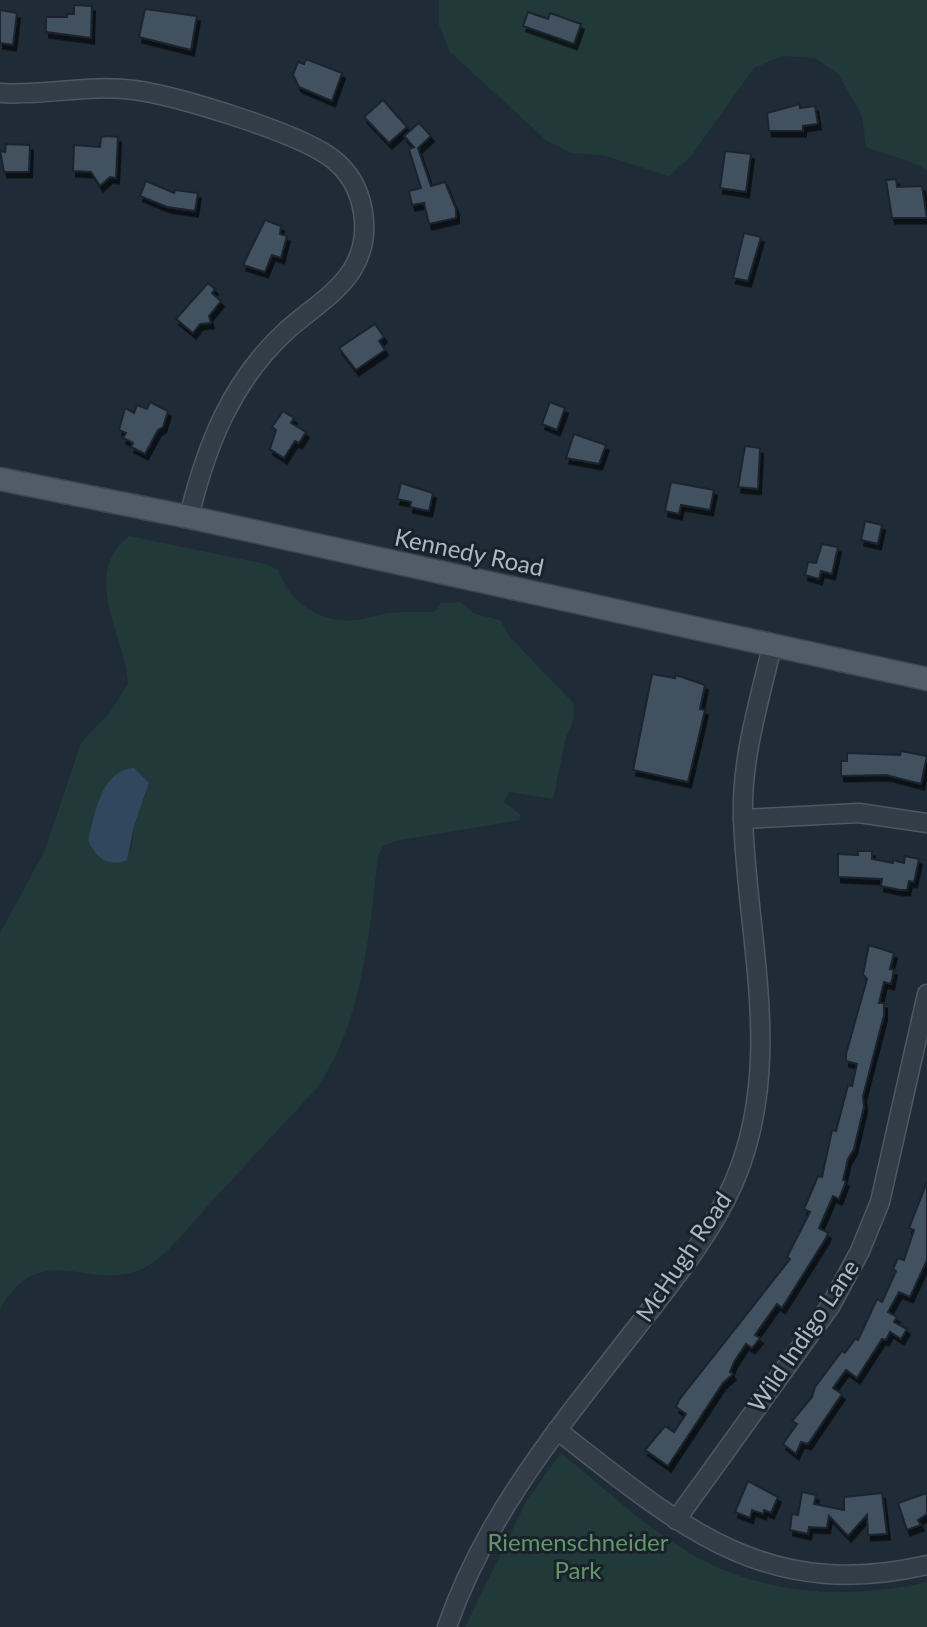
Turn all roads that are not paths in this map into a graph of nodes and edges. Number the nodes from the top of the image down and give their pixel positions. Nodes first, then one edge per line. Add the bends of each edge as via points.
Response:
1 (0, 93) edge
2 (0, 479) edge
3 (189, 517) junction
4 (772, 646) junction
5 (927, 679) edge
6 (743, 819) junction
7 (927, 823) edge
8 (927, 994) edge
9 (557, 1430) junction
10 (676, 1520) junction
11 (927, 1565) edge
12 (447, 1627) edge

1 - 3 street via 110,89 195,104 319,150 345,170 356,188 364,217 358,258 343,282 284,333 233,395 208,448
2 - 3 main road, Kennedy Road
3 - 4 main road, Kennedy Road
4 - 5 main road, Kennedy Road
4 - 6 street, McHugh Road via 743,770
6 - 7 street via 859,813
6 - 9 street, McHugh Road via 761,1001 762,1064 751,1130 734,1182 706,1234
8 - 10 street, Wild Indigo Lane via 880,1202 855,1262 831,1305
9 - 10 street
9 - 12 street, McHugh Road via 486,1539
10 - 11 street via 719,1546 793,1570 864,1575

